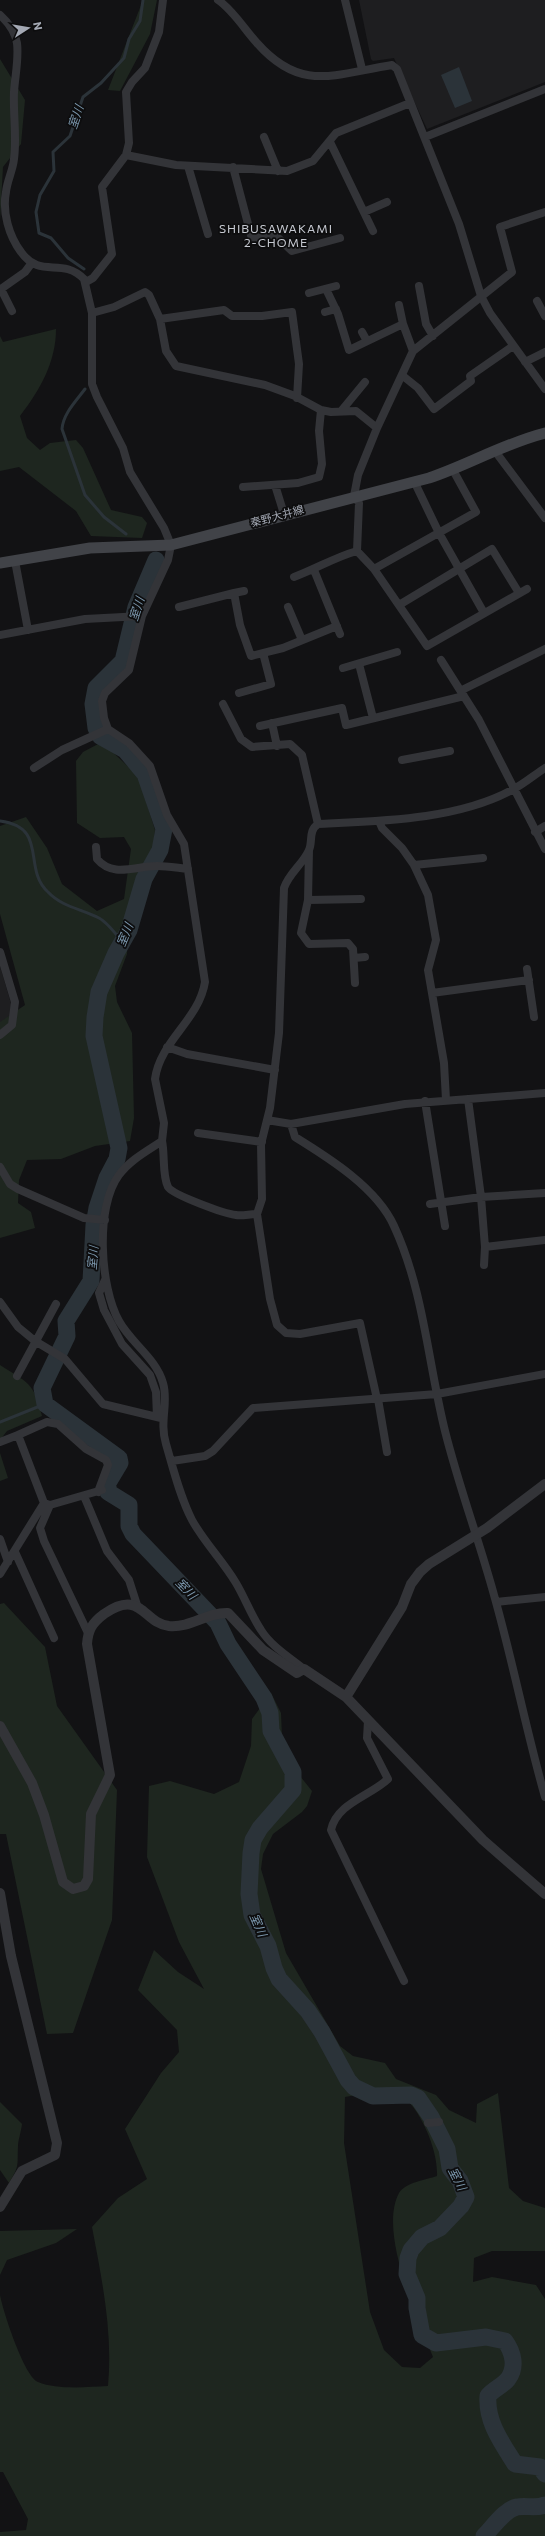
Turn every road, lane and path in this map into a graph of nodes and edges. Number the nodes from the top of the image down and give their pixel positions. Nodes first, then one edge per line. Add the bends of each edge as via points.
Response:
1 (163, 0) edge
2 (218, 0) edge
3 (345, 0) edge
4 (0, 15) edge
5 (362, 70) junction
6 (545, 89) edge
7 (410, 103) junction
8 (264, 137) dead end
9 (425, 137) junction
10 (330, 142) junction
11 (126, 155) junction
12 (188, 166) junction
13 (232, 167) junction
14 (278, 171) junction
15 (387, 202) dead end
16 (364, 212) junction
17 (545, 212) edge
18 (374, 231) dead end
19 (208, 234) dead end
20 (340, 238) dead end
21 (30, 264) junction
22 (86, 282) junction
23 (336, 286) dead end
24 (419, 286) dead end
25 (326, 289) junction
26 (310, 293) dead end
27 (481, 296) junction
28 (540, 304) edge
29 (399, 305) dead end
30 (336, 309) junction
31 (12, 311) dead end
32 (325, 312) dead end
33 (92, 314) junction
34 (545, 316) edge
35 (160, 319) junction
36 (403, 324) junction
37 (362, 332) dead end
38 (433, 336) junction
39 (367, 341) junction
40 (513, 346) junction
41 (414, 351) junction
42 (545, 352) edge
43 (525, 362) junction
44 (402, 376) junction
45 (365, 382) dead end
46 (545, 388) edge
47 (297, 398) junction
48 (321, 410) junction
49 (342, 410) junction
50 (377, 428) junction
51 (545, 433) edge
52 (495, 451) junction
53 (453, 470) junction
54 (414, 481) junction
55 (275, 485) junction
56 (243, 487) dead end
57 (354, 496) junction
58 (284, 514) junction
59 (545, 518) edge
60 (439, 533) junction
61 (170, 545) junction
62 (357, 551) junction
63 (15, 561) junction
64 (0, 564) edge
65 (374, 569) junction
66 (314, 570) junction
67 (459, 570) junction
68 (294, 576) dead end
69 (527, 589) dead end
70 (244, 591) dead end
71 (234, 593) junction
72 (519, 594) junction
73 (399, 605) junction
74 (178, 607) dead end
75 (288, 607) dead end
76 (484, 613) junction
77 (140, 616) junction
78 (337, 626) junction
79 (28, 630) junction
80 (340, 634) dead end
81 (0, 635) edge
82 (302, 640) junction
83 (545, 649) edge
84 (263, 652) junction
85 (397, 652) dead end
86 (441, 660) dead end
87 (359, 664) junction
88 (343, 668) dead end
89 (239, 693) dead end
90 (463, 693) junction
91 (223, 704) dead end
92 (373, 718) junction
93 (272, 723) junction
94 (260, 726) dead end
95 (106, 729) junction
96 (277, 746) junction
97 (450, 751) dead end
98 (402, 760) dead end
99 (34, 768) dead end
100 (545, 768) edge
101 (513, 790) junction
102 (379, 821) junction
103 (318, 824) junction
104 (545, 826) edge
105 (535, 832) junction
106 (96, 847) dead end
107 (309, 849) junction
108 (545, 849) edge
109 (483, 858) dead end
110 (414, 865) junction
111 (188, 869) junction
112 (362, 899) dead end
113 (308, 900) junction
114 (0, 952) edge
115 (364, 957) dead end
116 (354, 958) junction
117 (527, 969) dead end
118 (529, 980) junction
119 (355, 983) dead end
120 (432, 993) junction
121 (534, 1017) dead end
122 (0, 1035) edge
123 (168, 1047) junction
124 (275, 1070) junction
125 (545, 1093) edge
126 (468, 1099) junction
127 (446, 1100) junction
128 (425, 1101) junction
129 (267, 1120) junction
130 (291, 1124) junction
131 (198, 1133) dead end
132 (162, 1141) junction
133 (262, 1142) junction
134 (0, 1167) edge
135 (545, 1193) edge
136 (481, 1197) junction
137 (441, 1202) junction
138 (430, 1204) dead end
139 (257, 1214) junction
140 (103, 1220) junction
141 (445, 1226) dead end
142 (545, 1240) edge
143 (485, 1247) junction
144 (484, 1265) dead end
145 (0, 1302) edge
146 (56, 1304) dead end
147 (35, 1341) junction
148 (545, 1374) edge
149 (16, 1376) dead end
150 (437, 1394) junction
151 (378, 1399) junction
152 (159, 1418) junction
153 (18, 1435) junction
154 (0, 1442) edge
155 (387, 1452) dead end
156 (172, 1461) junction
157 (545, 1484) edge
158 (84, 1496) junction
159 (47, 1504) junction
160 (478, 1534) junction
161 (0, 1539) edge
162 (15, 1552) junction
163 (8, 1562) junction
164 (0, 1574) edge
165 (545, 1598) edge
166 (496, 1602) junction
167 (138, 1608) junction
168 (88, 1633) junction
169 (54, 1638) dead end
170 (304, 1669) junction
171 (346, 1697) junction
172 (368, 1721) junction
173 (0, 1726) edge
174 (545, 1797) edge
175 (0, 1893) edge
176 (545, 1894) edge
177 (404, 1981) dead end
178 (439, 2122) dead end
179 (428, 2123) dead end
180 (0, 2207) edge

1 - 11 street via 159,32 145,68 126,92 129,142
2 - 5 street via 263,51 293,72 308,77
3 - 5 street
4 - 21 street via 10,25 18,53 14,93 14,159 6,191 5,213 20,251
5 - 7 street via 392,65
6 - 9 street
7 - 9 street
7 - 10 street via 336,134
8 - 14 street
9 - 27 street via 459,224
10 - 14 street via 304,166
10 - 16 street via 345,182
11 - 12 street
11 - 22 street via 102,187 112,254 93,278
12 - 13 street
12 - 19 street
13 - 14 street
13 - 20 street via 252,239 274,234 292,251
15 - 16 street
16 - 18 street
17 - 27 street via 500,226 512,272
21 - 22 street via 40,267 68,267
21 - 31 street via 24,272 1,289
22 - 33 street
23 - 25 street
24 - 38 street via 426,324
25 - 26 street
25 - 30 street
27 - 38 street
27 - 40 street
28 - 34 street
29 - 36 street
30 - 32 street
30 - 39 street via 349,350
33 - 35 street via 145,292 149,294
33 - 61 street via 94,348 91,375 97,397 123,448 130,472 164,528
35 - 47 street via 166,351 176,366 265,385
35 - 47 street via 224,310 232,316 292,312 298,349
36 - 39 street
36 - 41 street
37 - 39 street
38 - 41 street
40 - 43 street
40 - 44 street via 470,376 471,381 434,409 418,388
41 - 44 street
42 - 43 street
43 - 46 street
44 - 50 street
45 - 49 street
47 - 48 street
48 - 49 street
48 - 55 street via 319,431 322,464 319,477 298,483
49 - 50 street via 356,411
50 - 57 street via 358,475
51 - 52 main road, 秦野大井線
52 - 53 main road, 秦野大井線
52 - 59 street
53 - 54 main road, 秦野大井線
53 - 60 street via 476,512
54 - 57 main road, 秦野大井線
54 - 60 street
55 - 56 street
55 - 58 street
57 - 58 main road, 秦野大井線
57 - 62 street via 359,503
58 - 61 main road, 秦野大井線
60 - 65 street
60 - 67 street
61 - 63 main road, 秦野大井線 via 90,548
61 - 77 street via 168,560
62 - 65 street
62 - 66 street via 335,557
63 - 64 main road, 秦野大井線
63 - 79 street
65 - 73 street
66 - 68 street
66 - 78 street
67 - 72 street via 492,549
67 - 73 street
67 - 76 street
69 - 72 street
70 - 71 street
71 - 74 street
71 - 84 street via 240,626 250,656
72 - 76 street
73 - 76 street via 427,646
75 - 82 street
77 - 79 street via 85,619
77 - 95 street via 129,670 111,685 102,701
78 - 80 street
78 - 82 street
79 - 81 street
82 - 84 street
83 - 90 street
84 - 89 street via 270,684
85 - 87 street
86 - 90 street
87 - 88 street
87 - 92 street
90 - 92 street
90 - 101 street
91 - 96 street via 240,740 252,747
92 - 93 street via 346,725 342,708
93 - 94 street
93 - 96 street
95 - 99 street via 62,750
95 - 111 street via 129,743 150,766 168,815 184,844
96 - 103 street via 290,744 302,755
97 - 98 street
100 - 101 street
101 - 102 street via 487,801 457,809
101 - 105 street
102 - 103 street
102 - 110 street via 382,828 402,848
103 - 107 street via 311,832
104 - 105 street
105 - 108 street
106 - 111 street via 97,859 106,868 114,871 157,866
107 - 113 street
107 - 124 street via 284,888
109 - 110 street
110 - 120 street via 428,895 436,940 428,970
111 - 123 street via 205,982 200,1002
112 - 113 street
113 - 116 street via 301,933 309,944 348,943 353,949
114 - 122 street via 15,1002 12,1025
115 - 116 street
116 - 119 street
117 - 118 street
118 - 120 street
118 - 121 street
120 - 127 street via 444,1063
123 - 124 street via 187,1054
123 - 132 street via 159,1060 155,1079 164,1123
124 - 129 street
125 - 126 street
126 - 127 street
126 - 136 street
127 - 128 street
128 - 130 street
128 - 137 street
129 - 130 street
129 - 133 street
130 - 150 street via 295,1137 326,1156 358,1182 383,1208 394,1226 419,1301
131 - 133 street
132 - 139 street via 168,1186 176,1194 193,1199 220,1213
132 - 140 street via 130,1162 118,1176 106,1204
133 - 139 street via 262,1200
134 - 140 street via 10,1184 18,1189 84,1218
135 - 136 street
136 - 137 street
136 - 143 street
137 - 138 street
137 - 141 street
139 - 151 street via 270,1298 277,1325 286,1333 300,1334 360,1322
140 - 152 street via 105,1280 118,1320 156,1367 163,1382 165,1394
142 - 143 street
143 - 144 street
145 - 147 street via 18,1327
146 - 147 street
147 - 149 street
147 - 152 street via 65,1360 103,1404
148 - 150 street
150 - 151 street
150 - 160 street via 458,1479
151 - 155 street
151 - 156 street via 253,1408 213,1451 205,1456
152 - 156 street
153 - 154 street
153 - 158 street via 47,1422 58,1424 86,1449 106,1460 108,1465 100,1490
153 - 159 street
156 - 170 street via 193,1520 236,1583 261,1630 271,1642
157 - 160 street
158 - 159 street
158 - 167 street via 107,1551 129,1580
159 - 162 street
159 - 168 street via 40,1528 44,1542
160 - 166 street
160 - 171 street via 420,1572 411,1584 402,1607
161 - 163 street
162 - 163 street
162 - 169 street
163 - 164 street
165 - 166 street
166 - 174 street via 525,1726
167 - 168 street via 125,1605 113,1608 93,1622
167 - 170 street via 170,1626 187,1625 216,1612 228,1613 263,1650 297,1673
168 - 173 street via 87,1644 110,1775 91,1814 88,1878 84,1886 73,1889 63,1882 32,1782
170 - 171 street
171 - 172 street
172 - 176 street via 482,1840
172 - 177 street via 367,1738 388,1779 341,1811 331,1830
175 - 180 street via 11,1956 57,2142 55,2154 26,2168 16,2177
178 - 179 street

